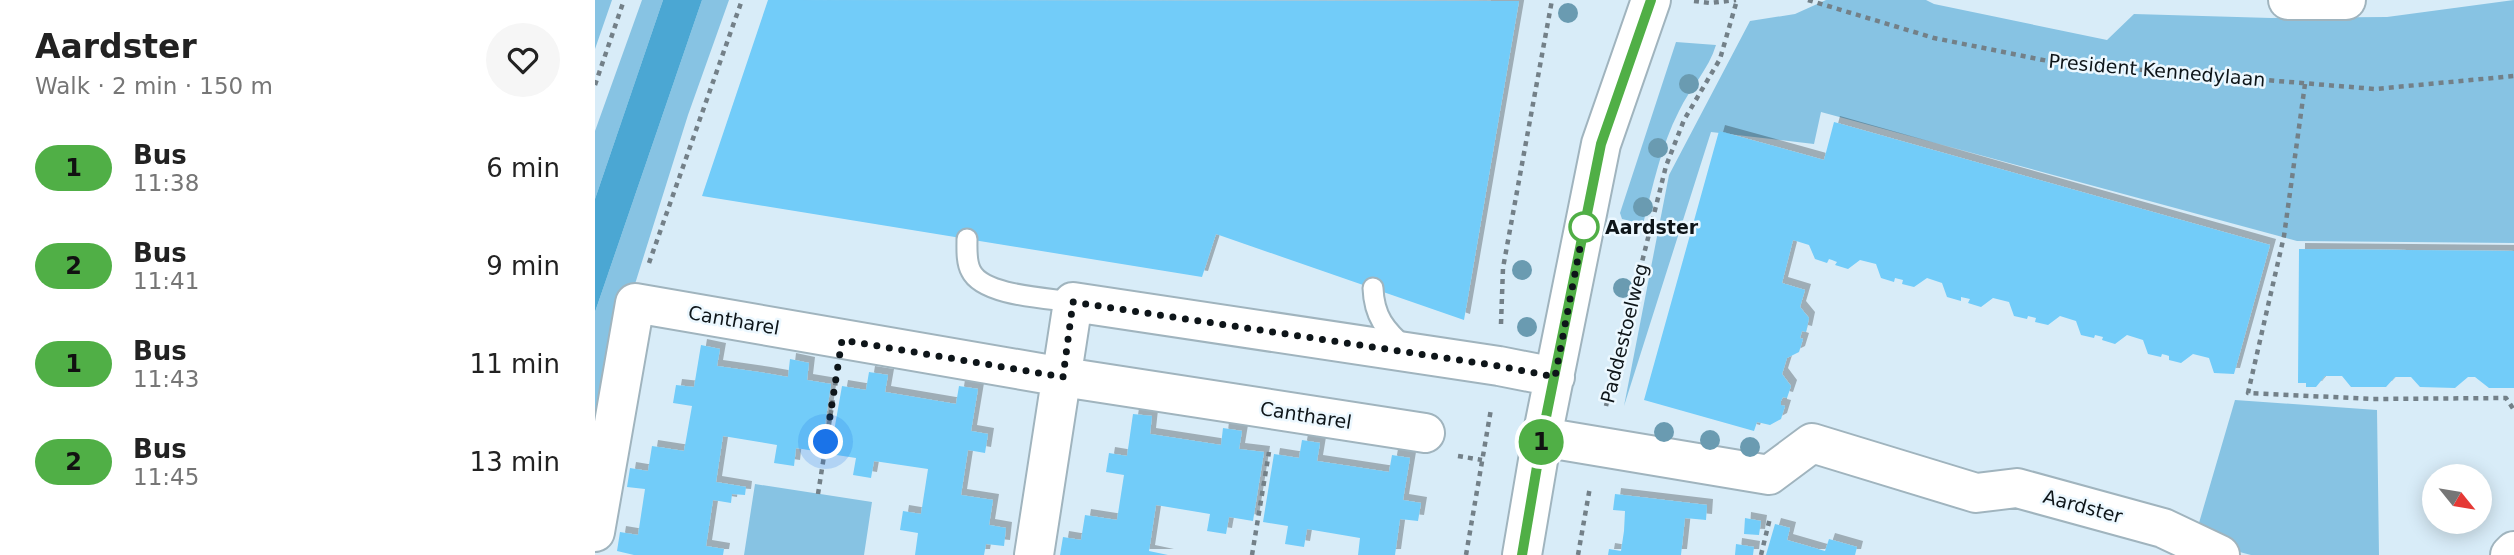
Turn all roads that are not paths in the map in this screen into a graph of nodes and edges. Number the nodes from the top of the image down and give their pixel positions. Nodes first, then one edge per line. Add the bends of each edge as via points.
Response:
1 (1651, 0) edge
2 (2288, 0) edge
3 (2346, 0) edge
4 (967, 239) dead end
5 (1373, 288) dead end
6 (1073, 302) junction
7 (1412, 354) junction
8 (1063, 377) junction
9 (1555, 377) junction
10 (1425, 433) dead end
11 (1542, 437) junction
12 (595, 532) edge
13 (2514, 551) edge
14 (1034, 555) edge
15 (1522, 555) edge
16 (2220, 555) edge
17 (2510, 555) edge

1 - 9 street via 1601,144
2 - 3 street
4 - 6 lane via 971,272 981,283 994,290
5 - 7 lane via 1374,308 1393,337
6 - 7 street
6 - 8 street
7 - 9 street
8 - 10 street, Cantharel
8 - 12 street, Cantharel via 635,303
8 - 14 street
9 - 11 street
11 - 15 street
11 - 16 street, Aardster via 1769,475 1812,443 1976,493 2017,488 2150,524
13 - 17 street

